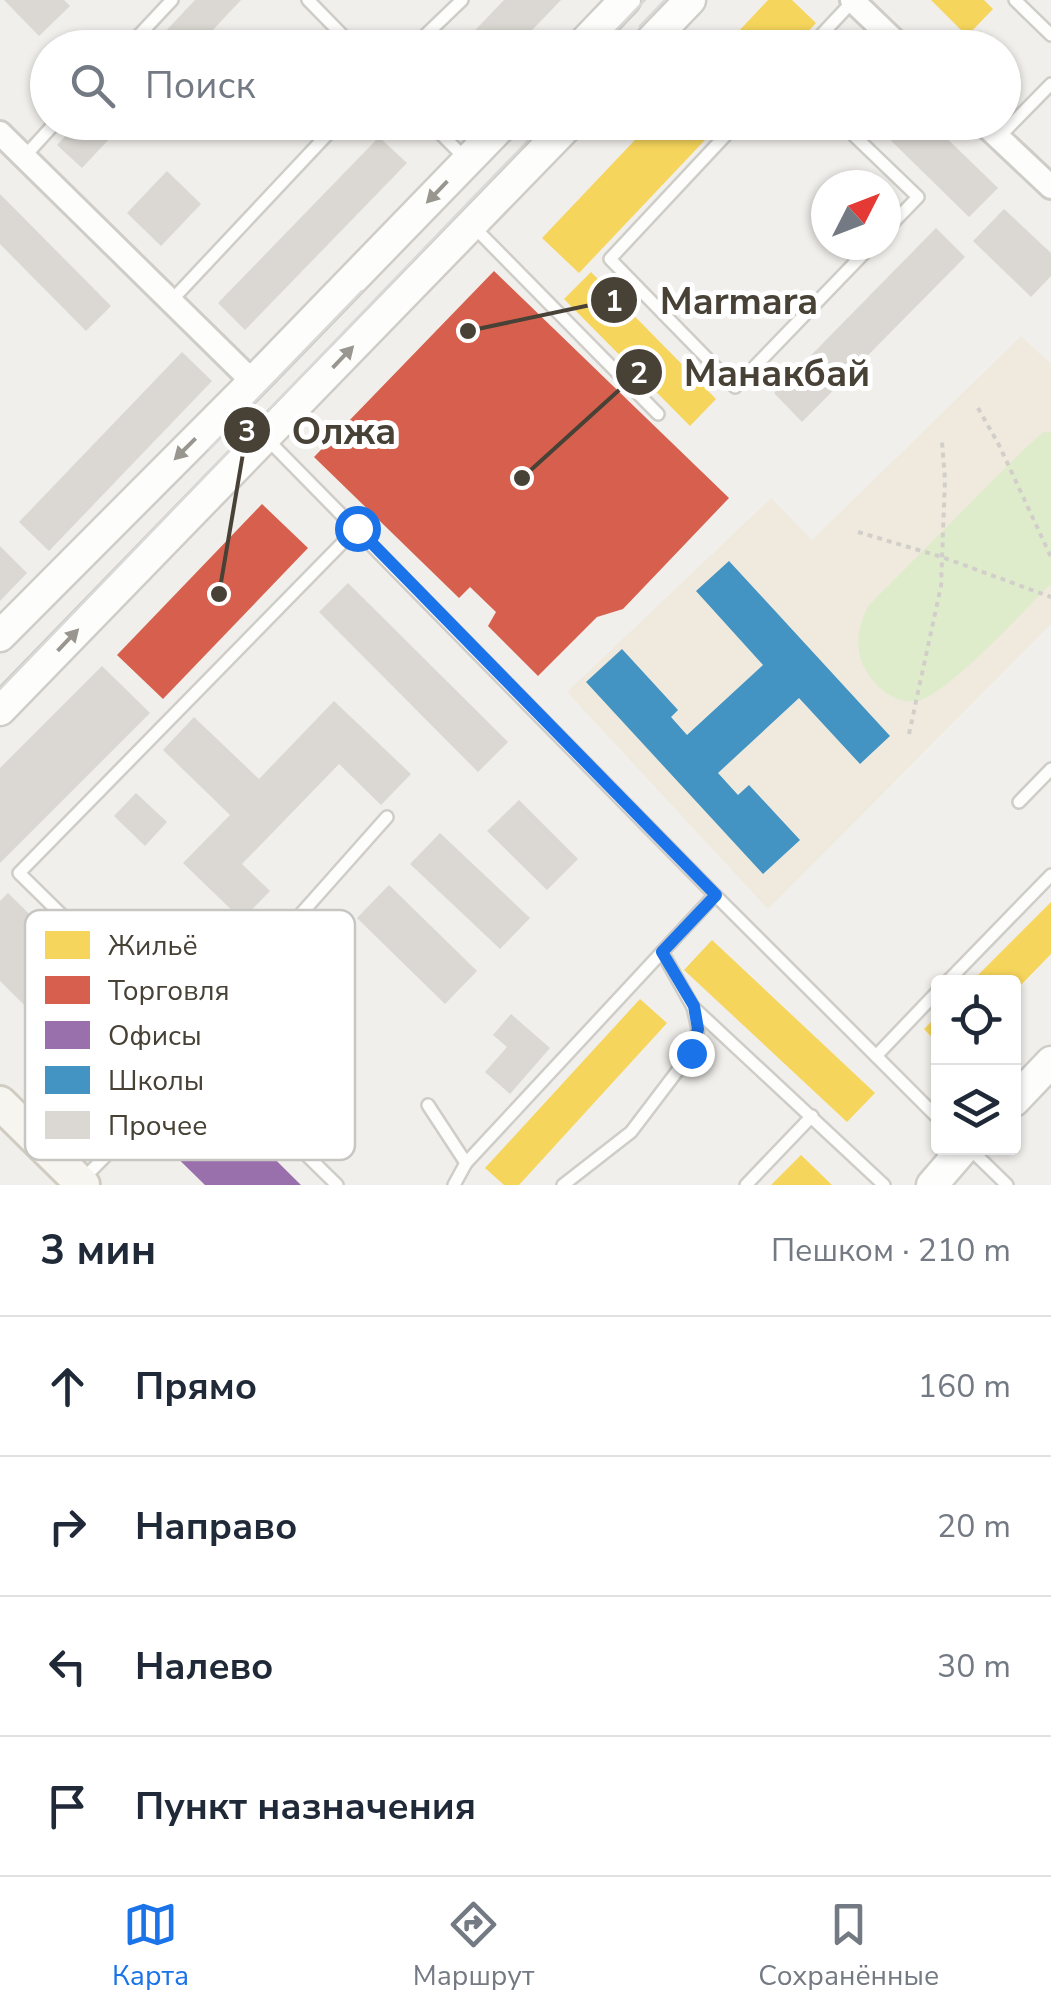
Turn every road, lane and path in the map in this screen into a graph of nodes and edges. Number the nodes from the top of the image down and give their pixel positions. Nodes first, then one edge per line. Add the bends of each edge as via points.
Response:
1 (172, 0) edge
2 (308, 0) edge
3 (462, 0) edge
4 (625, 0) edge
5 (690, 0) edge
6 (852, 0) edge
7 (1015, 0) edge
8 (144, 30) edge
9 (337, 30) edge
10 (431, 30) edge
11 (596, 30) edge
12 (661, 30) edge
13 (825, 30) edge
14 (883, 30) edge
15 (1051, 35) edge
16 (1051, 84) edge
17 (1021, 107) edge
18 (0, 133) edge
19 (39, 140) edge
20 (322, 140) edge
21 (447, 140) edge
22 (488, 140) edge
23 (554, 140) edge
24 (721, 140) edge
25 (859, 140) edge
26 (1001, 140) edge
27 (24, 156) junction
28 (468, 161) junction
29 (890, 170) edge
30 (901, 181) edge
31 (1051, 188) edge
32 (901, 215) edge
33 (472, 225) junction
34 (858, 260) edge
35 (171, 301) junction
36 (253, 382) junction
37 (978, 408) dead end
38 (658, 414) dead end
39 (266, 436) junction
40 (942, 442) dead end
41 (357, 528) junction
42 (858, 532) dead end
43 (942, 557) junction
44 (1051, 557) edge
45 (1051, 597) edge
46 (0, 636) edge
47 (0, 710) edge
48 (909, 734) dead end
49 (1051, 769) edge
50 (1018, 802) dead end
51 (387, 817) dead end
52 (1051, 875) edge
53 (716, 895) junction
54 (57, 910) edge
55 (304, 910) edge
56 (662, 952) junction
57 (954, 975) edge
58 (931, 998) edge
59 (694, 1006) junction
60 (876, 1056) junction
61 (1051, 1062) edge
62 (1021, 1094) edge
63 (0, 1104) edge
64 (428, 1105) dead end
65 (931, 1111) edge
66 (812, 1116) junction
67 (25, 1128) edge
68 (960, 1155) edge
69 (974, 1155) edge
70 (57, 1160) edge
71 (105, 1160) edge
72 (311, 1160) edge
73 (466, 1163) junction
74 (82, 1184) edge
75 (336, 1185) edge
76 (454, 1185) edge
77 (563, 1185) edge
78 (746, 1185) edge
79 (884, 1185) edge
80 (932, 1185) edge
81 (1006, 1185) edge

1 - 8 lane
2 - 9 lane
3 - 10 lane
4 - 11 street
5 - 12 street
6 - 13 lane
6 - 14 street
7 - 15 lane
16 - 17 lane
18 - 27 street
19 - 27 lane
20 - 35 lane
21 - 28 lane
22 - 28 street
23 - 33 street
24 - 34 lane via 610,259 735,387
25 - 29 lane
26 - 31 street
27 - 35 street
28 -> 36 street
30 - 32 lane via 918,197
33 - 38 lane
39 -> 33 street
35 - 36 street
36 -> 46 street
37 - 44 path
39 - 41 lane
47 -> 39 street
40 - 43 path
41 - 53 lane
41 - 54 lane via 19,873
42 - 43 path
43 - 45 path
43 - 48 path
49 - 50 lane
51 - 55 lane
52 - 57 lane
53 - 56 lane
53 - 60 lane
56 - 59 lane
56 - 73 lane
58 - 60 lane
59 - 66 lane
59 - 77 lane via 698,1029 691,1053 630,1132
60 - 65 lane
61 - 62 street
63 - 67 main road
64 - 73 lane
66 - 78 lane
66 - 79 lane
68 - 80 street
69 - 81 lane
70 - 74 main road
71 - 74 lane
72 - 75 lane
73 - 76 lane

